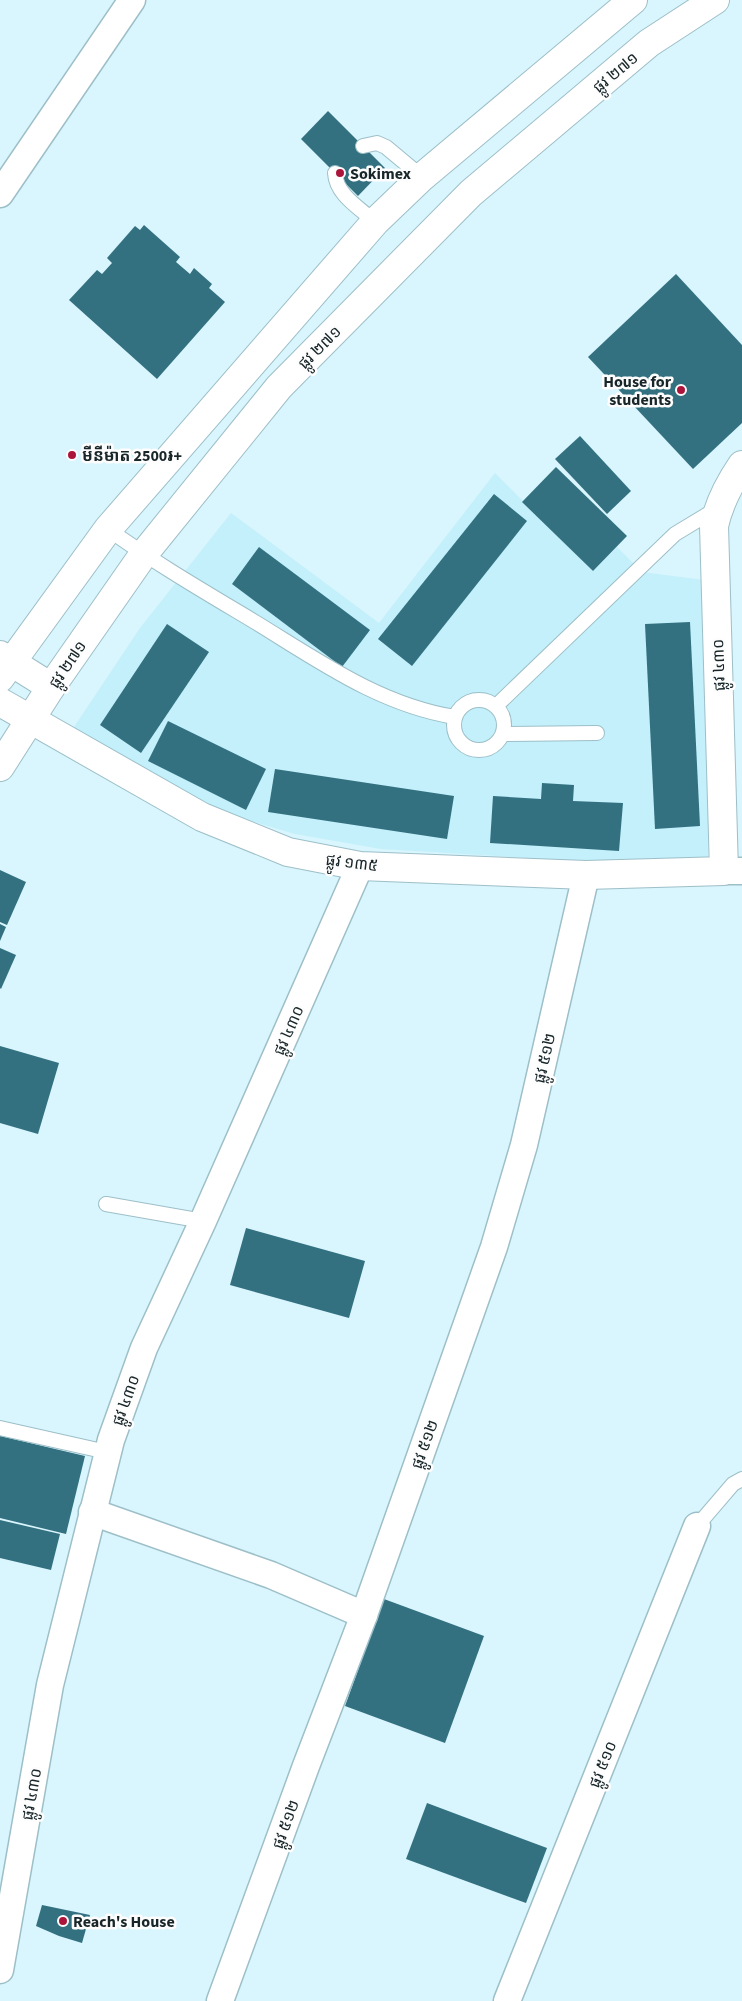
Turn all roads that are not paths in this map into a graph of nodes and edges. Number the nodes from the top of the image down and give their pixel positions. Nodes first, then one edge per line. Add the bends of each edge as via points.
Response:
1 (132, 0) edge
2 (633, 0) edge
3 (715, 0) edge
4 (363, 146) dead end
5 (335, 173) dead end
6 (422, 177) junction
7 (0, 194) edge
8 (375, 222) junction
9 (742, 465) edge
10 (718, 507) junction
11 (108, 529) junction
12 (143, 555) junction
13 (4, 665) edge
14 (50, 688) junction
15 (0, 702) edge
16 (496, 706) junction
17 (455, 717) junction
18 (29, 720) junction
19 (503, 734) junction
20 (597, 734) dead end
21 (0, 767) edge
22 (360, 866) junction
23 (733, 871) edge
24 (586, 874) junction
25 (106, 1204) dead end
26 (203, 1221) junction
27 (0, 1428) edge
28 (107, 1452) junction
29 (742, 1479) edge
30 (92, 1512) junction
31 (697, 1526) joint
32 (364, 1615) junction
33 (0, 1970) edge
34 (220, 2001) edge
35 (507, 2001) edge

1 - 7 street
2 - 6 main road
3 - 12 main road, ផ្លូវ ២៧១ via 649,43 471,193 280,387
4 - 6 lane via 377,143 386,147
5 - 8 lane via 342,193
6 - 8 main road
8 - 11 main road
9 - 10 main road, ផ្លូវ ៤៣០
10 - 16 lane via 675,534
10 - 23 main road, ផ្លូវ ៤៣០ via 714,526
11 - 12 lane
11 - 13 main road
12 - 14 main road, ផ្លូវ ២៧១
12 - 17 lane via 364,688 429,713
13 - 14 main road
14 - 18 main road, ផ្លូវ ២៧១
15 - 18 main road, ផ្លូវ ១៣៥
16 - 17 lane via 480,700 472,701 464,705
16 - 19 lane via 502,716
17 - 19 lane via 456,734 464,746 472,749 489,748
18 - 21 main road, ផ្លូវ ២៧១
18 - 22 main road, ផ្លូវ ១៣៥ via 202,817 288,852
19 - 20 lane
22 - 24 main road, ផ្លូវ ១៣៥
22 - 26 street, ផ្លូវ ៤៣០
23 - 24 main road, ផ្លូវ ១៣៥
24 - 32 street, ផ្លូវ ៥១២ via 524,1145 494,1247
25 - 26 lane
26 - 28 street, ផ្លូវ ៤៣០ via 144,1348
27 - 28 lane
28 - 30 street, ផ្លូវ ៤៣០
29 - 31 lane via 733,1484
30 - 32 street via 271,1575
30 - 33 street, ផ្លូវ ៤៣០ via 50,1685
31 - 35 street, ផ្លូវ ៥១០
32 - 34 street, ផ្លូវ ៥១២

